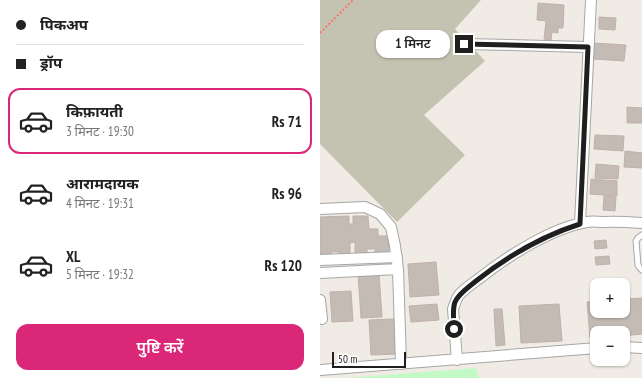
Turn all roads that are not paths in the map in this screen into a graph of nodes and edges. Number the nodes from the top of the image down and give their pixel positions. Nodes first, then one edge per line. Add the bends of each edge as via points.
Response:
1 (591, 0) edge
2 (464, 44) dead end
3 (588, 47) junction
4 (320, 209) edge
5 (642, 223) edge
6 (580, 224) junction
7 (642, 235) edge
8 (397, 257) junction
9 (320, 260) edge
10 (398, 269) junction
11 (642, 270) edge
12 (320, 273) edge
13 (320, 300) edge
14 (322, 320) dead end
15 (630, 347) edge
16 (642, 348) edge
17 (590, 349) edge
18 (457, 360) junction
19 (401, 364) junction
20 (320, 370) edge

1 - 3 street
2 - 3 street
3 - 6 street
4 - 8 street via 366,207 380,214 391,227
5 - 6 street via 589,221
6 - 18 street via 556,232 524,248 492,268 458,296 453,309
7 - 11 lane via 636,241 638,266
8 - 9 street
8 - 10 street
10 - 12 street
10 - 19 street
13 - 14 street
15 - 16 street
17 - 18 street
18 - 19 street
19 - 20 street

